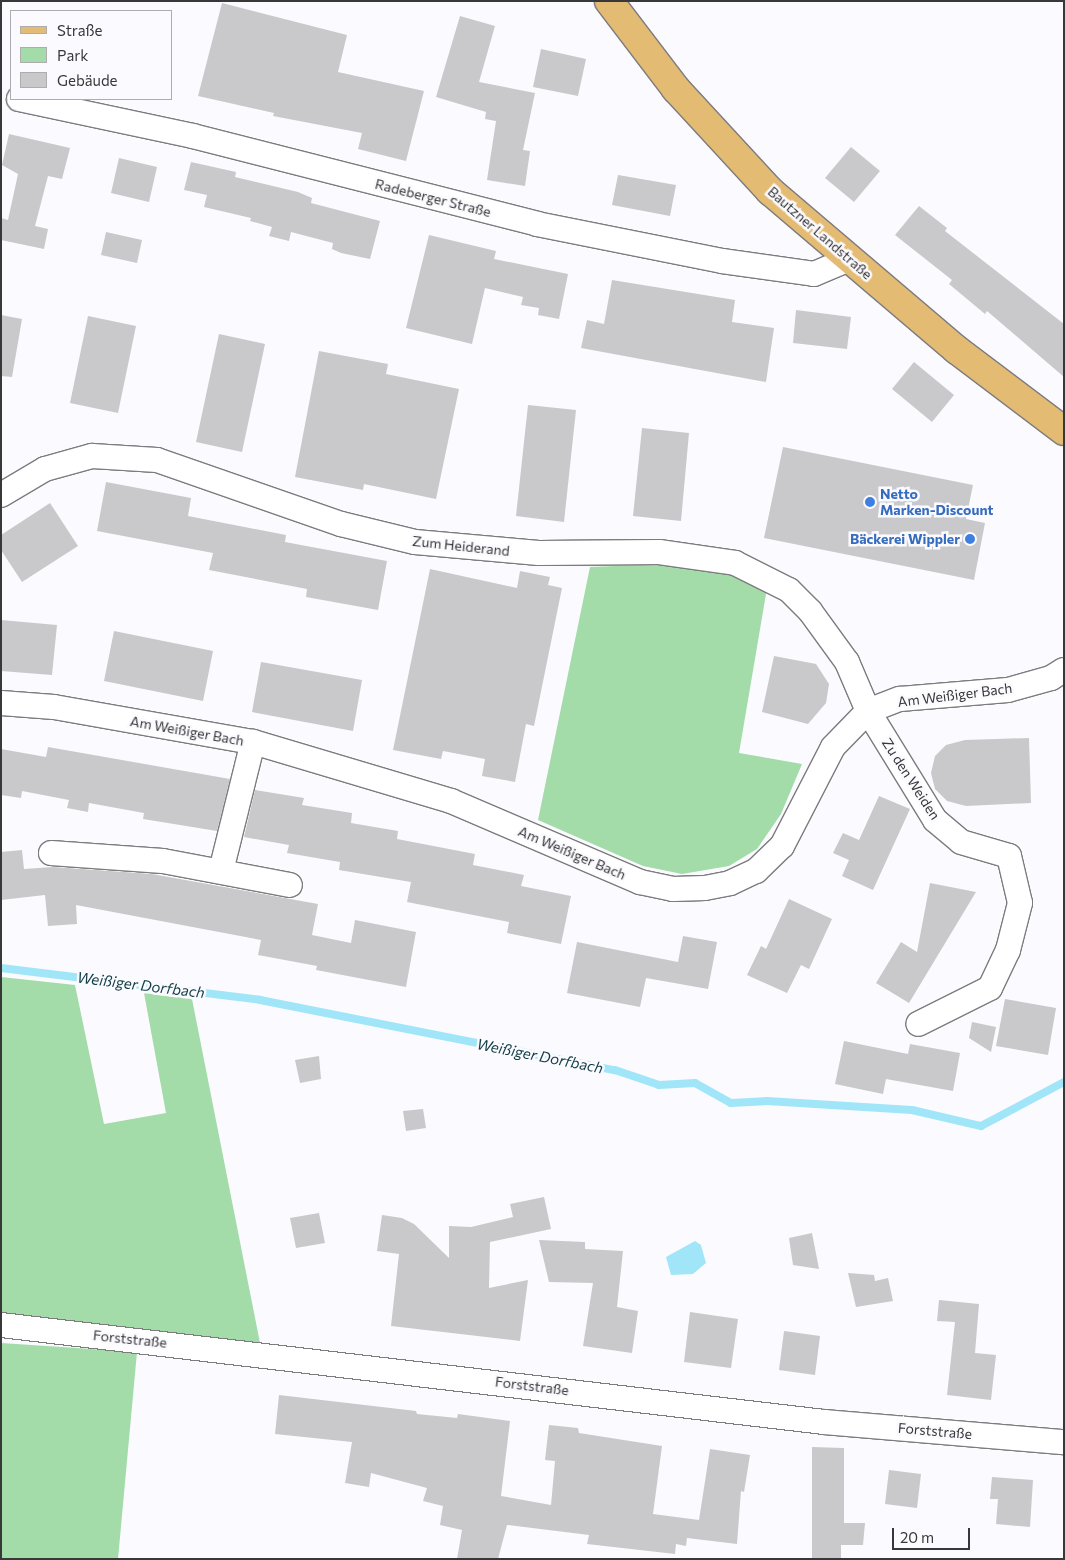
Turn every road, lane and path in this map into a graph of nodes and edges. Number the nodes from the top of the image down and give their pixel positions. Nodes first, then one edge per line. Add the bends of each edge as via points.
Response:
1 (609, 1) edge
2 (24, 100) edge
3 (838, 264) junction
4 (1064, 431) edge
5 (1, 495) edge
6 (1064, 670) edge
7 (1, 704) edge
8 (868, 712) junction
9 (253, 742) junction
10 (51, 853) dead end
11 (220, 871) junction
12 (290, 885) dead end
13 (918, 1024) dead end
14 (1, 1324) edge
15 (1064, 1442) edge

1 - 3 main road, Bautzner Landstraße via 631,33 722,142
2 - 3 street, Radeberger Straße via 193,136 537,224 722,261 814,274
3 - 4 main road, Bautzner Landstraße
5 - 8 street, Zum Heiderand via 45,469 92,456 157,460 341,524 415,542 539,553 659,552 735,564 789,590 810,612 847,662
6 - 8 street, Am Weißiger Bach via 1050,678 1008,690 900,699
7 - 9 street, Am Weißiger Bach via 54,707
8 - 9 street, Am Weißiger Bach via 833,747 782,846 756,871 730,883 705,888 673,889 640,882 451,801
8 - 13 street, Zu den Weiden via 936,820 961,842 1009,856 1020,903 1008,950 990,988
9 - 11 street
10 - 11 street via 163,861
11 - 12 street
14 - 15 street, Forststraße via 824,1422

